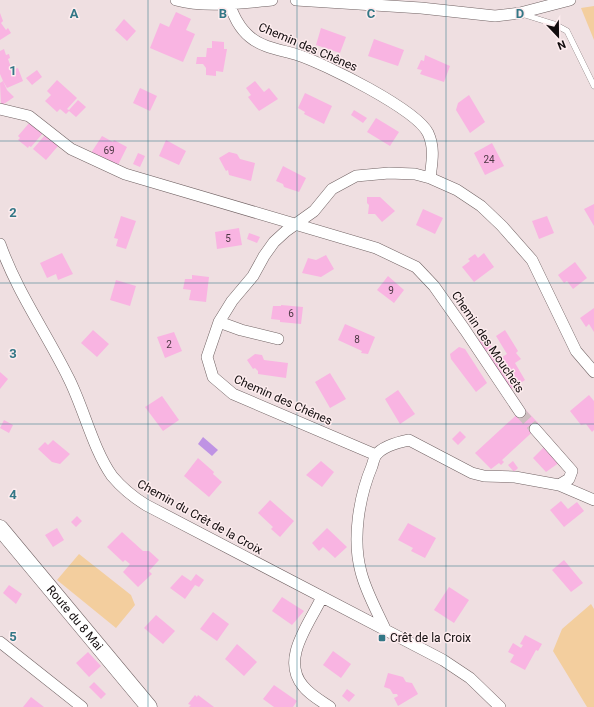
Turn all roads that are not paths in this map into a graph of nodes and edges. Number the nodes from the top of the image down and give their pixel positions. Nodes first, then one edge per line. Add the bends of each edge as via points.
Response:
1 (176, 0) edge
2 (272, 0) edge
3 (296, 0) edge
4 (570, 0) edge
5 (229, 4) junction
6 (520, 14) junction
7 (594, 86) edge
8 (0, 109) edge
9 (430, 178) junction
10 (295, 225) junction
11 (0, 244) edge
12 (219, 322) junction
13 (278, 339) dead end
14 (594, 372) edge
15 (520, 412) tunnel mouth
16 (535, 429) tunnel mouth
17 (376, 455) junction
18 (559, 486) junction
19 (594, 500) edge
20 (0, 528) edge
21 (322, 597) junction
22 (386, 631) junction
23 (0, 642) edge
24 (82, 707) edge
25 (149, 707) edge
26 (330, 707) edge
27 (500, 707) edge

1 - 5 street
2 - 5 street
3 - 6 street via 421,8 495,16
4 - 6 street
5 - 9 street, Chemin des Chênes via 238,24 251,38 341,73 417,120 426,129 432,142
6 - 7 lane via 568,31
8 - 10 street via 30,116 79,153 114,170
9 - 10 street, Chemin des Chênes via 394,173 368,173 356,176 332,189 314,212
9 - 14 street, Chemin des Chênes via 457,190 481,206 532,260 576,351
10 - 12 street, Chemin des Chênes via 269,249 253,276 232,301
10 - 15 street, Chemin des Mouchets via 382,251 416,267 434,286
11 - 21 street, Chemin du Crêt de la Croix via 18,285 70,379 102,458 120,485 146,506
12 - 13 street
12 - 17 street, Chemin des Chênes via 207,357 213,377 223,388
16 - 18 street via 572,471 570,479
17 - 18 street via 388,447 409,440 472,473
17 - 22 street via 360,503 359,559 365,586
18 - 19 street
20 - 25 main road, Route du 8 Mai
21 - 22 street, Chemin du Crêt de la Croix
21 - 26 street via 298,644 294,662 295,671 304,687
22 - 27 street, Chemin du Crêt de la Croix via 453,666 470,678
23 - 24 street

